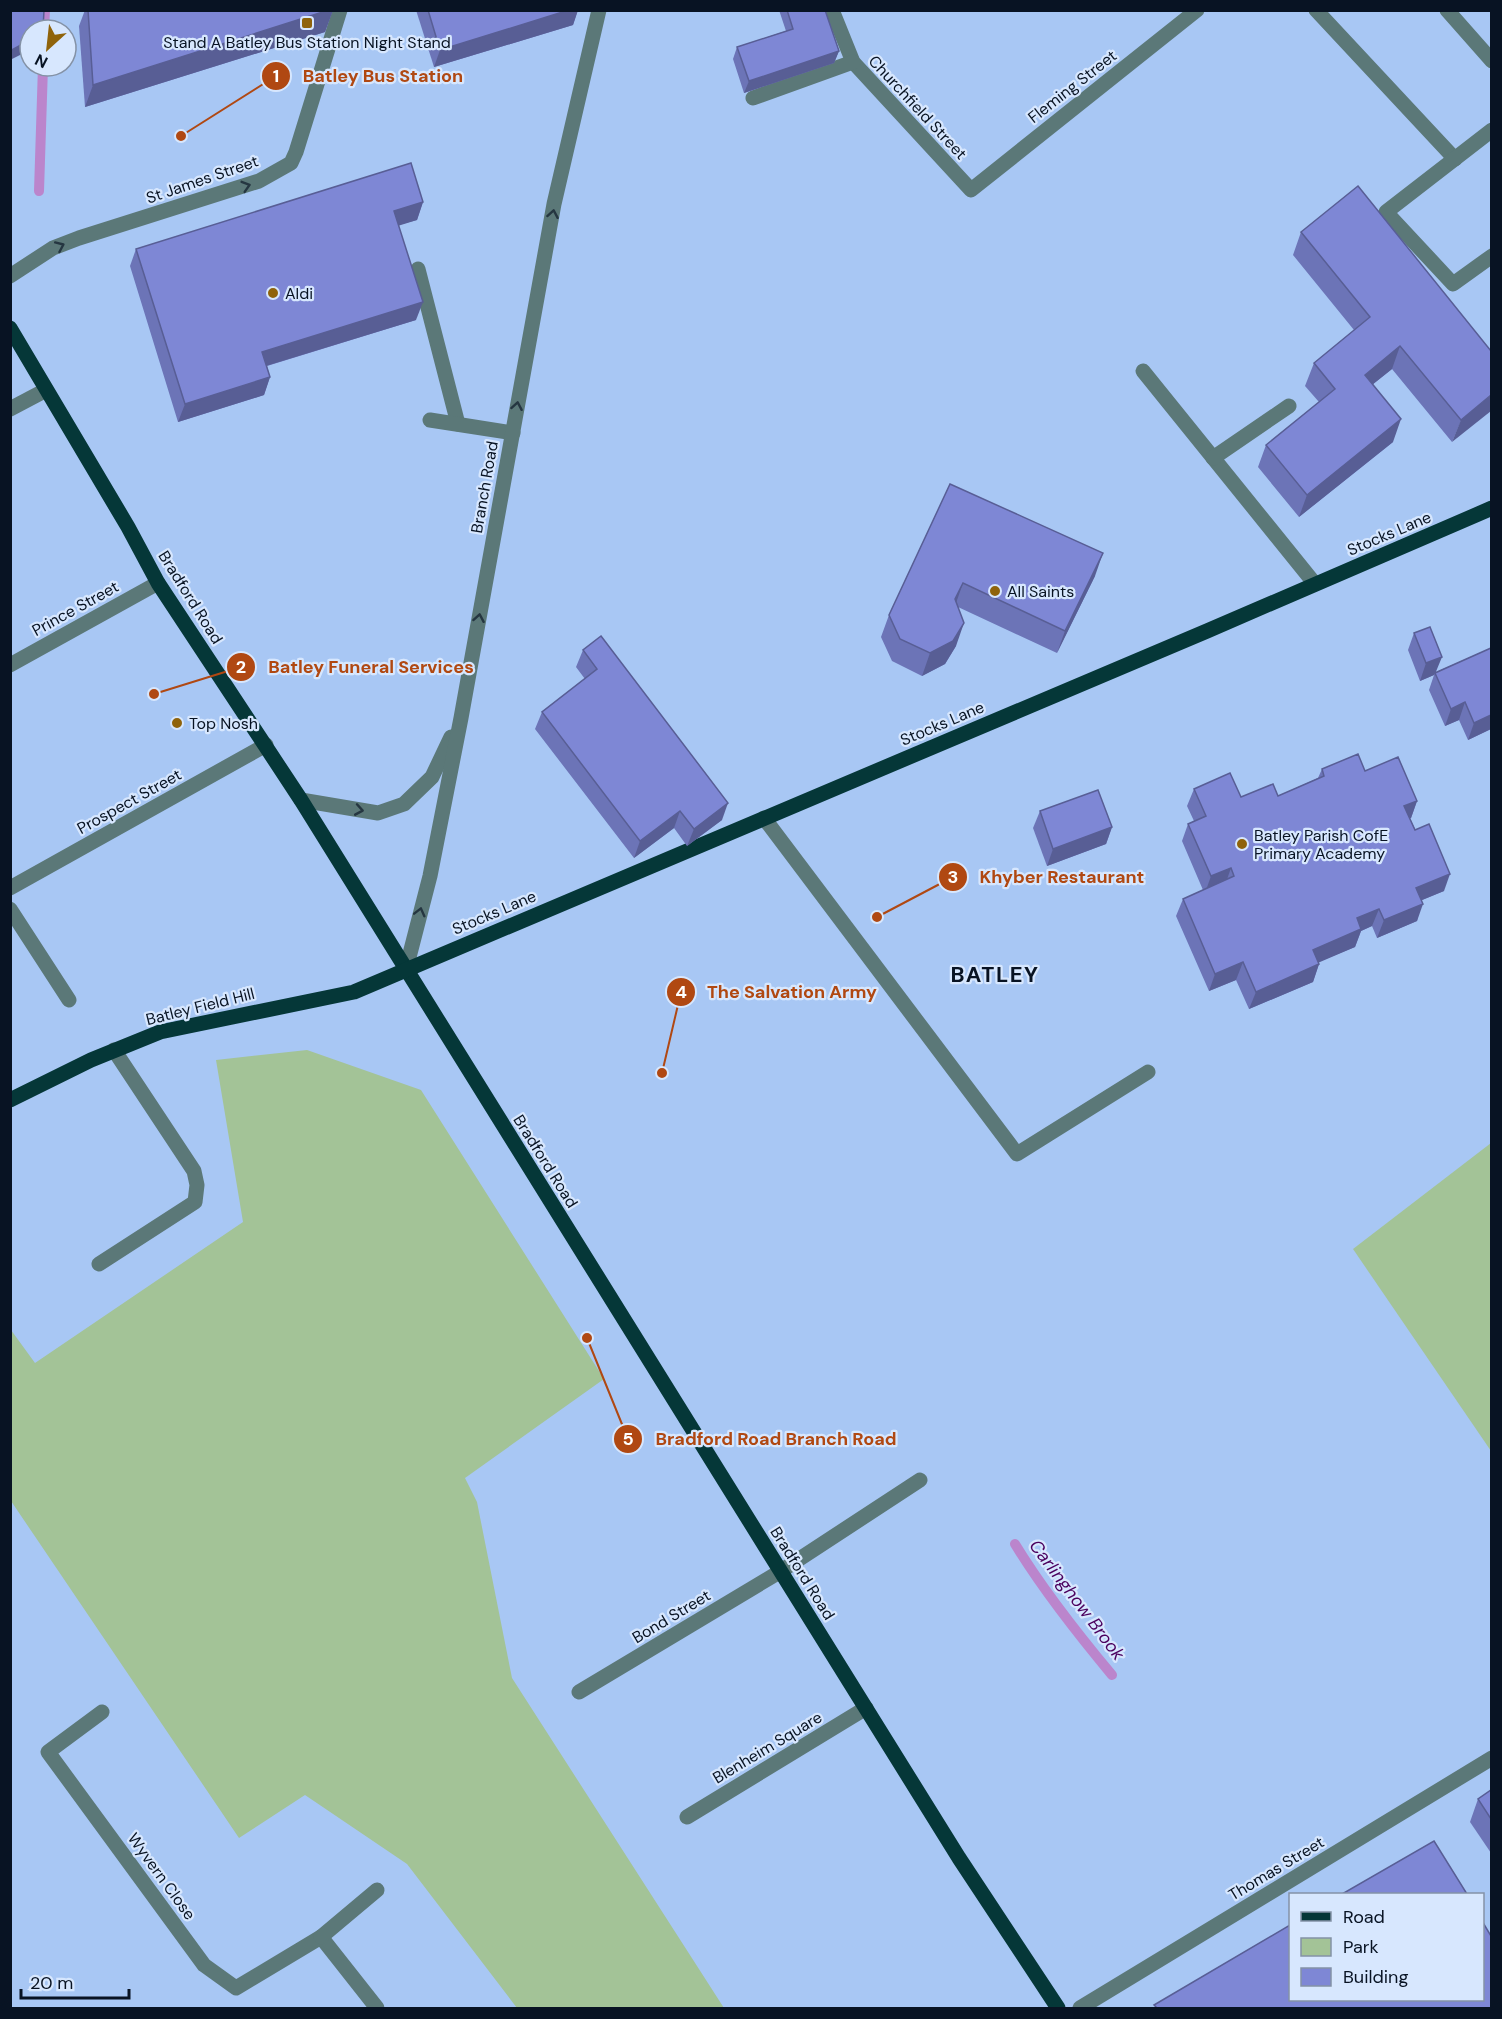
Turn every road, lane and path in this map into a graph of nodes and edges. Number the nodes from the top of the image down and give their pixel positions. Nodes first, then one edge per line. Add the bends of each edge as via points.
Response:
1 (340, 10) edge
2 (599, 10) edge
3 (1197, 10) edge
4 (1316, 10) edge
5 (1447, 10) edge
6 (835, 11) edge
7 (853, 62) junction
8 (1491, 62) edge
9 (753, 98) edge
10 (1491, 130) edge
11 (1455, 159) junction
12 (970, 190) joint
13 (1491, 256) edge
14 (418, 269) dead end
15 (10, 276) edge
16 (10, 328) edge
17 (1143, 371) dead end
18 (46, 390) junction
19 (1289, 406) dead end
20 (10, 409) edge
21 (430, 420) dead end
22 (458, 424) junction
23 (513, 433) junction
24 (1213, 458) junction
25 (1491, 508) edge
26 (158, 583) junction
27 (1316, 584) junction
28 (10, 665) edge
29 (461, 718) junction
30 (266, 745) junction
31 (301, 800) junction
32 (764, 818) junction
33 (10, 888) edge
34 (10, 909) edge
35 (406, 969) junction
36 (69, 1000) dead end
37 (114, 1050) junction
38 (1148, 1072) dead end
39 (10, 1100) edge
40 (99, 1264) dead end
41 (920, 1480) dead end
42 (781, 1571) junction
43 (579, 1692) dead end
44 (866, 1708) junction
45 (102, 1712) dead end
46 (1491, 1758) edge
47 (687, 1817) dead end
48 (377, 1890) dead end
49 (321, 1937) junction
50 (377, 2008) edge
51 (1058, 2008) edge
52 (1080, 2008) edge

15 -> 1 street, St James Street via 79,238 260,181 291,162
23 -> 2 street, Branch Road via 555,204
3 - 12 street, Fleming Street
4 - 11 street
5 - 8 street
6 - 7 street, Churchfield Street
7 - 9 street
7 - 12 street, Churchfield Street
10 - 11 street
11 - 13 street via 1386,212 1453,284
14 - 22 street
16 - 18 main road, Bradford Road
17 - 24 street
18 - 20 street
18 - 26 main road, Bradford Road
19 - 24 street
21 - 22 street
22 - 23 street
29 -> 23 street, Branch Road
24 - 27 street
25 - 27 main road, Stocks Lane
26 - 28 street, Prince Street
26 - 30 main road, Bradford Road
27 - 32 main road, Stocks Lane
31 -> 29 street via 378,813 404,804 432,777
35 -> 29 street, Branch Road via 430,876
30 - 31 main road, Bradford Road
30 - 33 street, Prospect Street
31 - 35 main road, Bradford Road
32 - 35 main road, Stocks Lane
32 - 38 street via 1017,1154
34 - 36 street
35 - 37 main road, Batley Field Hill via 354,992 160,1032
35 - 42 main road, Bradford Road
37 - 39 main road, Batley Field Hill
37 - 40 street via 194,1171 197,1185 195,1202
41 - 42 street, Bond Street
42 - 43 street, Bond Street
42 - 44 main road, Bradford Road
44 - 47 street, Blenheim Square
44 - 51 main road, Bradford Road via 958,1858
45 - 49 street, Wyvern Close via 48,1752 204,1965 236,1988
46 - 52 street, Thomas Street
48 - 49 street, Wyvern Close
49 - 50 street

